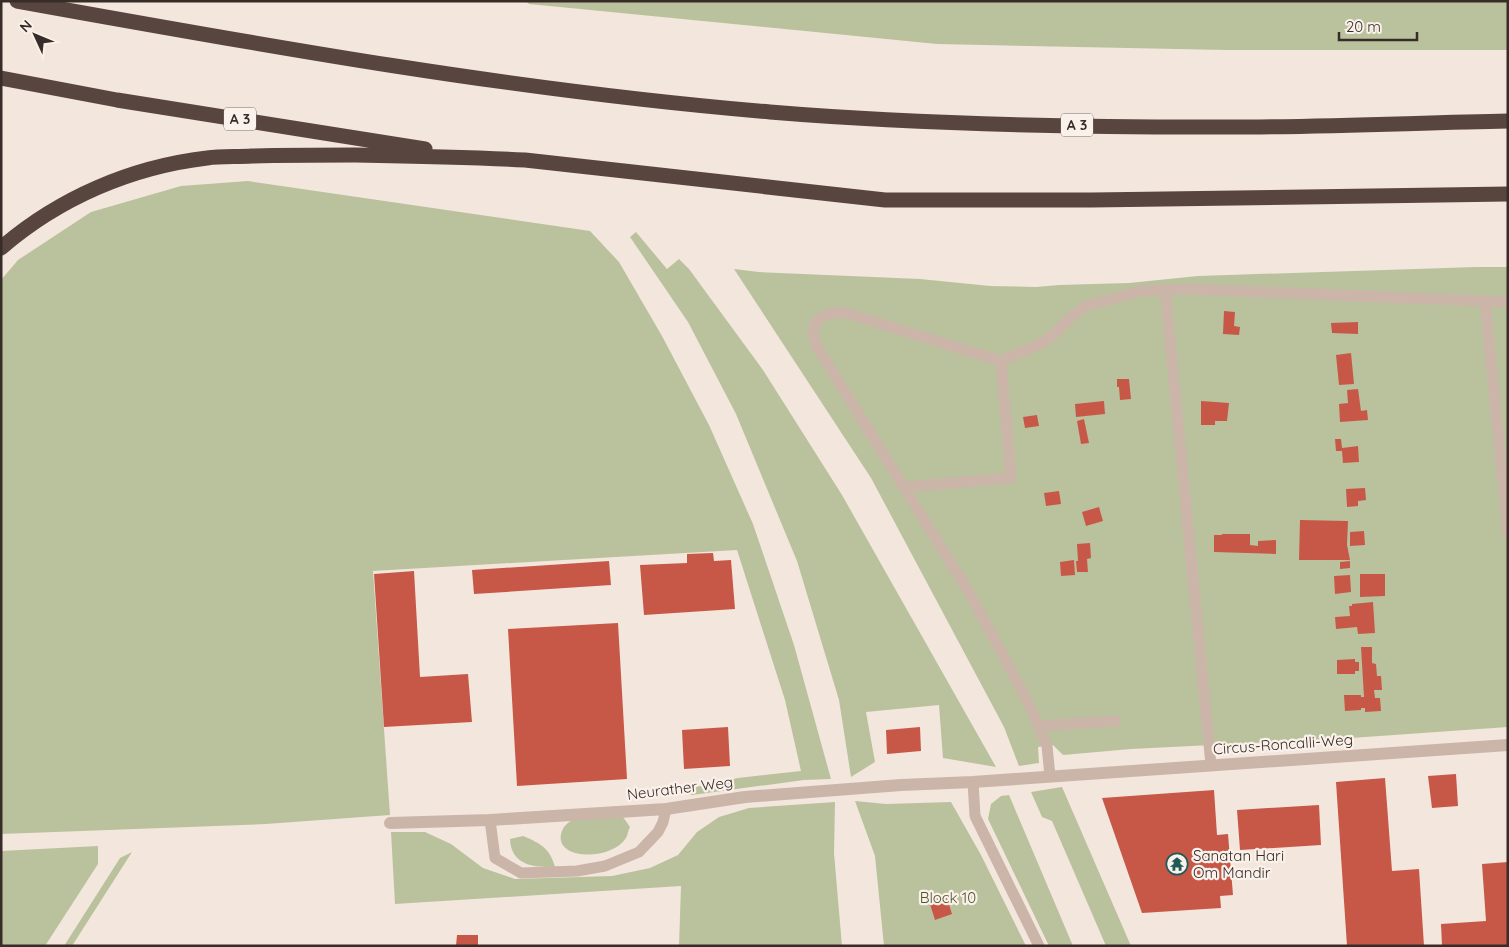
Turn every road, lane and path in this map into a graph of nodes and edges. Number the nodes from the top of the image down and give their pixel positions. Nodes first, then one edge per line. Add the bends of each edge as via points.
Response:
1 (17, 1) edge
2 (1, 78) edge
3 (1508, 121) edge
4 (478, 157) junction
5 (1508, 194) edge
6 (1, 248) edge
7 (1165, 289) junction
8 (1485, 301) junction
9 (1508, 302) edge
10 (1001, 361) junction
11 (905, 486) junction
12 (1508, 533) edge
13 (1116, 721) dead end
14 (1038, 726) junction
15 (1508, 746) edge
16 (1210, 765) junction
17 (1056, 776) junction
18 (973, 782) junction
19 (666, 809) junction
20 (490, 820) junction
21 (390, 823) dead end
22 (1039, 946) edge

1 - 3 highway, A 3 via 453,75 769,112 948,123 1209,127
2 - 4 highway, A 3 via 117,100
4 - 5 highway, A 3 via 885,200
4 - 6 highway via 303,155 207,158 182,162 122,177 79,195 39,218
7 - 8 lane
7 - 10 lane via 1086,306 1040,344
7 - 16 lane
8 - 9 lane
8 - 12 lane
10 - 11 lane via 1011,478
10 - 11 lane via 846,313 826,314 818,319 813,338 816,346
11 - 14 lane via 970,594
13 - 14 lane
14 - 17 lane via 1048,746
15 - 16 street, Circus-Roncalli-Weg
16 - 17 street, Circus-Roncalli-Weg
17 - 18 street, Neurather Weg
18 - 19 street, Neurather Weg via 745,797
18 - 22 lane via 976,816
19 - 20 street, Neurather Weg
19 - 20 lane via 658,832 638,852 605,866 577,871 521,873 495,858
20 - 21 street, Neurather Weg

